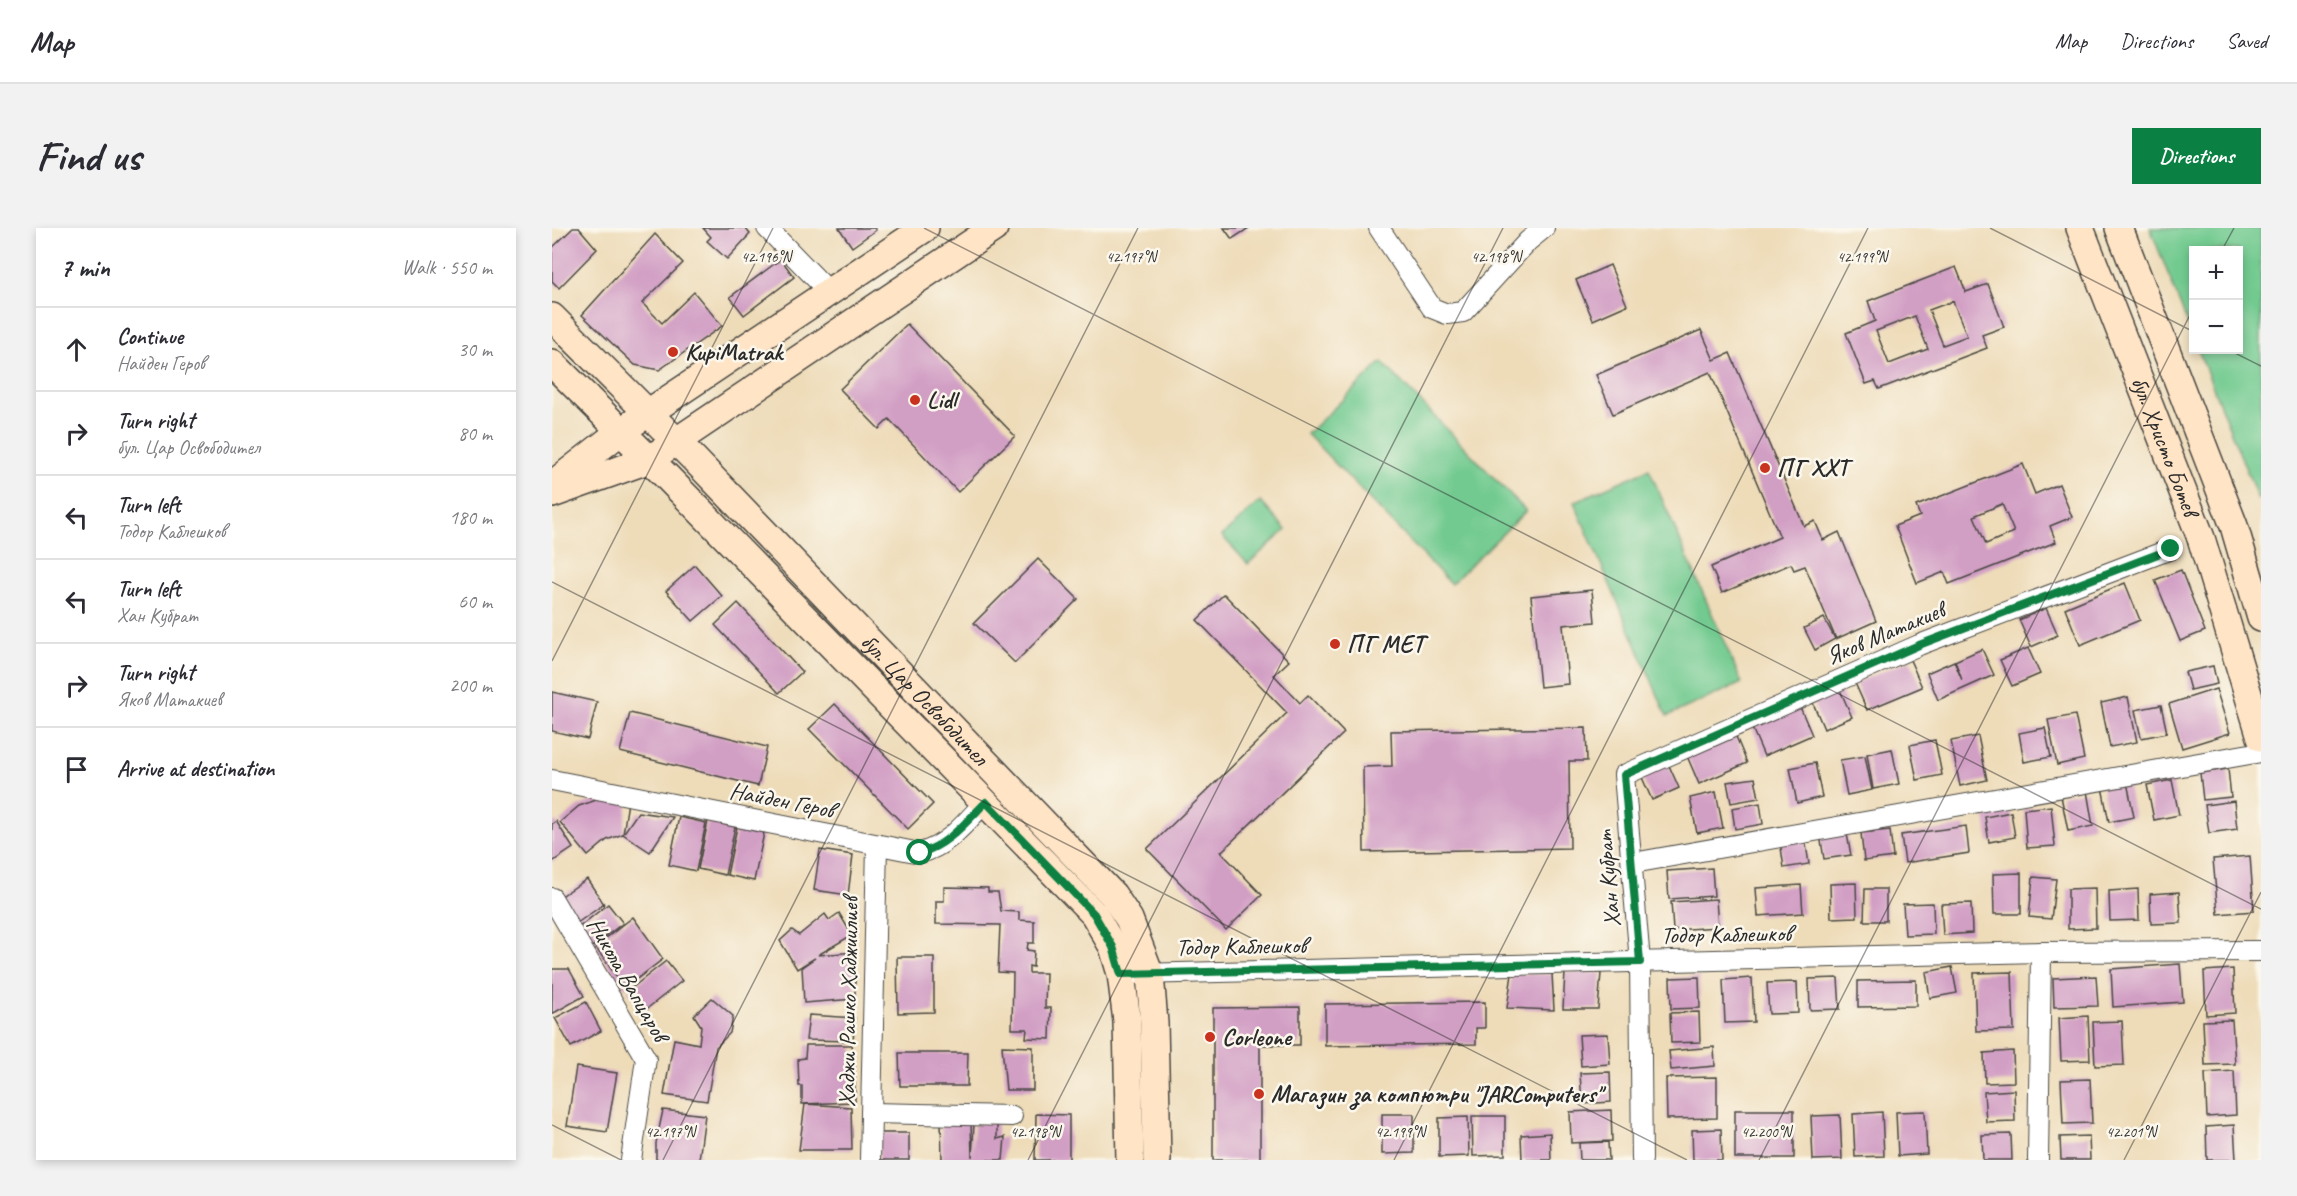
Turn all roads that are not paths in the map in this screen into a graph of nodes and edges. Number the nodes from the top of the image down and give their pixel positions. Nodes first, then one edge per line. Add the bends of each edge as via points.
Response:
1 (767, 228) edge
2 (925, 228) edge
3 (994, 228) edge
4 (1379, 228) edge
5 (1544, 228) edge
6 (2080, 228) edge
7 (2119, 228) edge
8 (821, 284) junction
9 (552, 317) edge
10 (552, 363) edge
11 (647, 414) junction
12 (621, 431) junction
13 (675, 441) junction
14 (650, 459) junction
15 (552, 485) edge
16 (552, 494) edge
17 (2171, 549) dead end
18 (2261, 618) edge
19 (2261, 737) edge
20 (2261, 752) edge
21 (1624, 775) joint
22 (552, 780) edge
23 (986, 802) junction
24 (877, 845) junction
25 (1633, 863) junction
26 (552, 898) edge
27 (2261, 951) edge
28 (2041, 952) junction
29 (1640, 962) junction
30 (1121, 974) junction
31 (1150, 974) junction
32 (871, 1113) junction
33 (1012, 1116) dead end
34 (631, 1160) edge
35 (870, 1160) edge
36 (1130, 1160) edge
37 (1157, 1160) edge
38 (1642, 1160) edge
39 (2038, 1160) edge

1 - 8 street
2 - 8 street
3 - 13 street
4 - 5 street via 1432,308 1447,314 1463,312
6 - 19 street, бул. Христо Ботев via 2200,538
7 - 18 street, бул. Христо Ботев via 2235,526
8 - 11 street
9 - 11 street
10 - 12 street
11 - 12 street
11 - 13 street, бул. Цар Освободител
12 - 14 street, бул. Цар Освободител
12 - 15 street
13 - 14 street
13 - 31 street, бул. Цар Освободител via 1113,895 1129,919
14 - 16 street
14 - 23 street, бул. Цар Освободител
17 - 21 street, Яков Матакиев via 1919,645
20 - 25 street
21 - 25 street, Хан Кубрат
22 - 24 street, Найден Геров
23 - 24 street, Найден Геров via 935,849 920,853
23 - 30 street, бул. Цар Освободител via 1094,914 1113,947
24 - 32 street, Хаджи Рашко Хаджиилиев
25 - 29 street, Хан Кубрат
26 - 34 street, Никола Вапцаров via 646,1059
27 - 28 street, Тодор Каблешков
28 - 29 street, Тодор Каблешков
28 - 39 street
29 - 31 street, Тодор Каблешков
29 - 38 street, Хан Кубрат
30 - 31 street, Тодор Каблешков
30 - 36 street, бул. Цар Освободител via 1127,1021
31 - 37 street, бул. Цар Освободител
32 - 33 street
32 - 35 street, Хаджи Рашко Хаджиилиев

